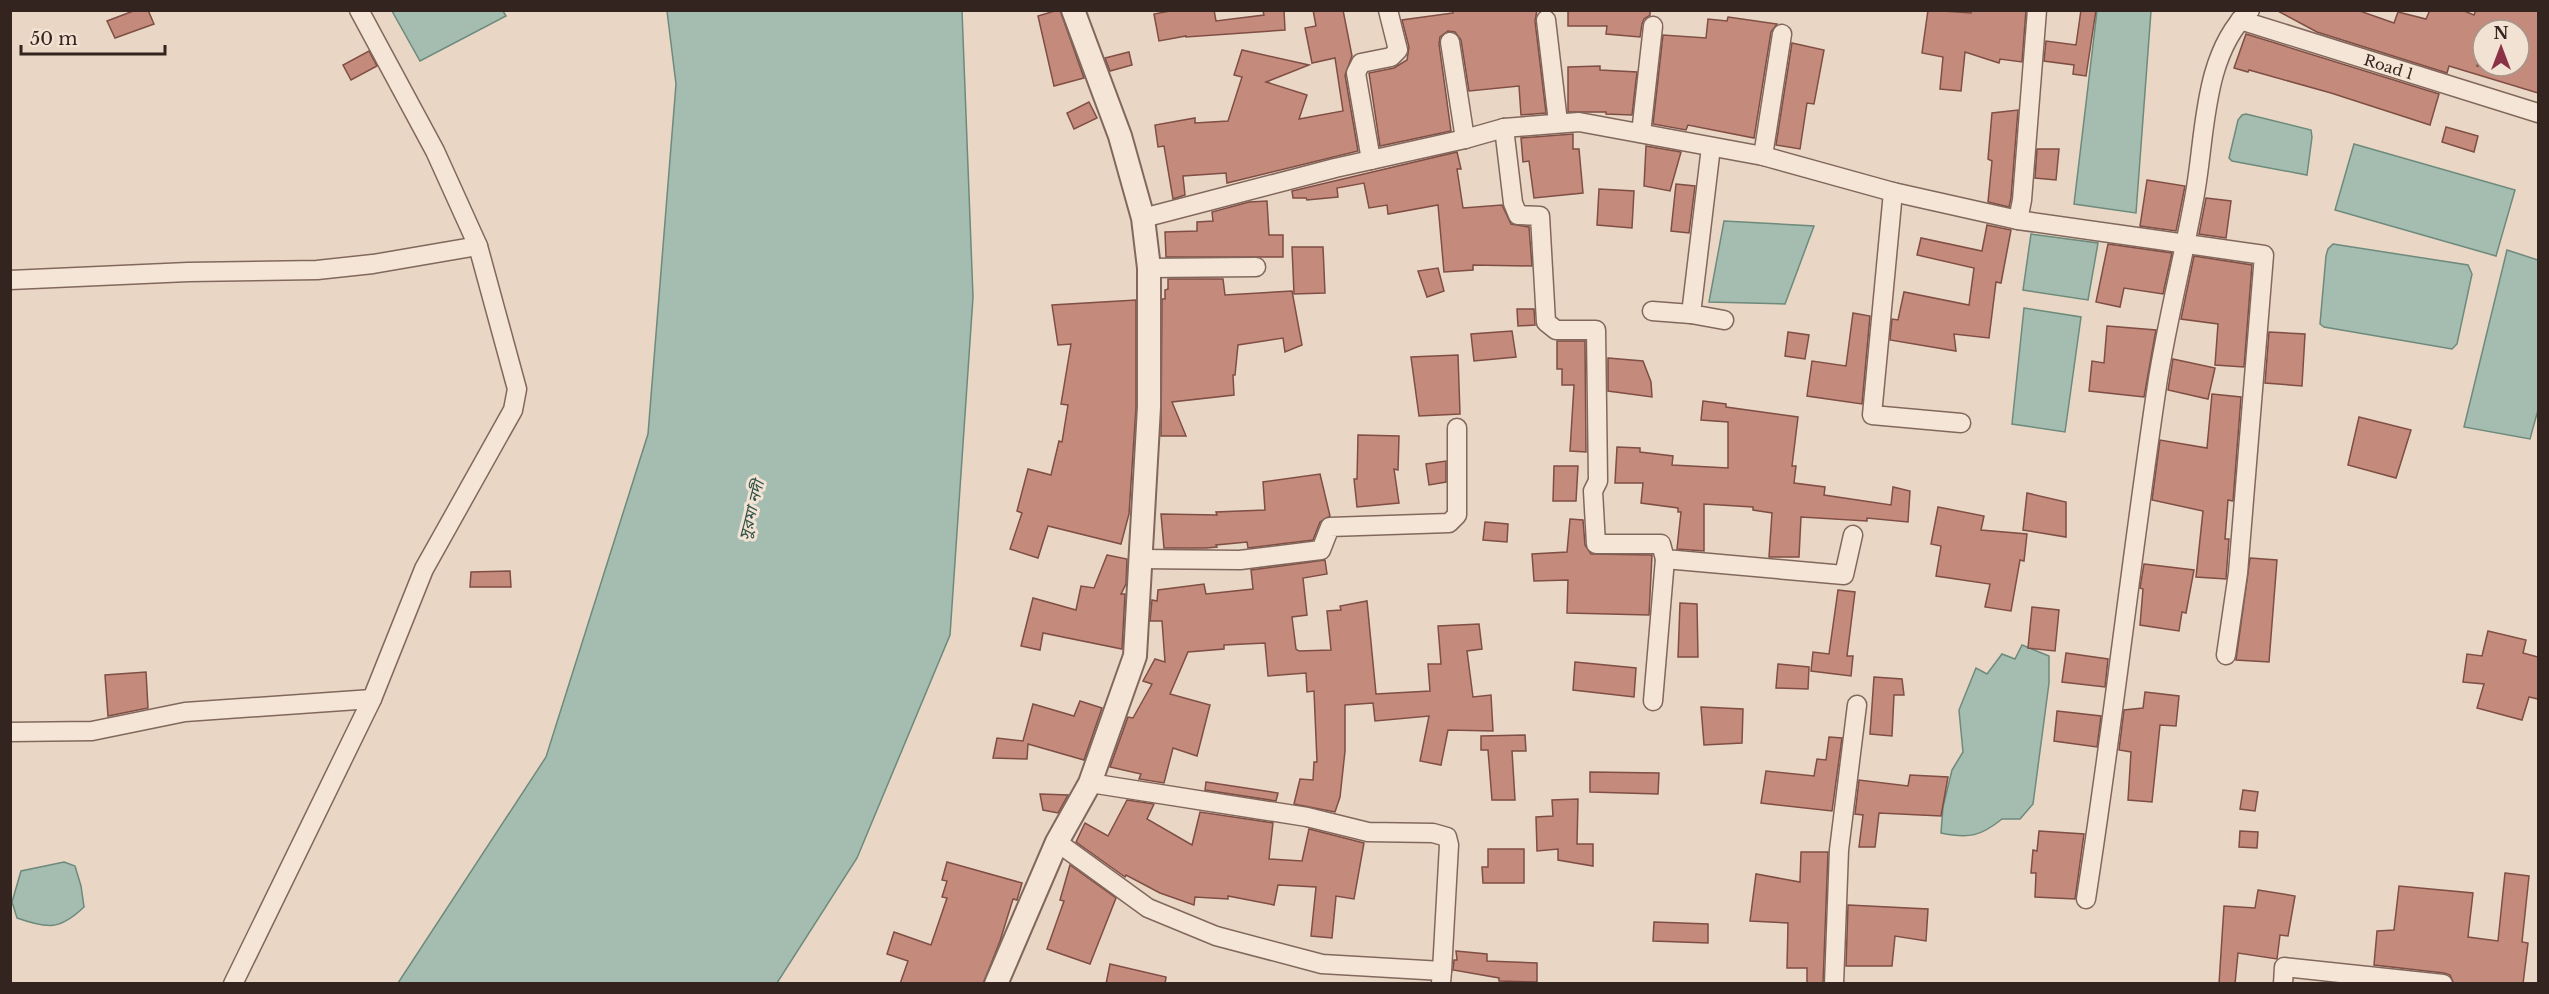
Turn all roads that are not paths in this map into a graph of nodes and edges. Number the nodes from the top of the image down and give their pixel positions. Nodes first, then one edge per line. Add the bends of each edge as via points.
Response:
1 (359, 10) edge
2 (1074, 10) edge
3 (1389, 10) edge
4 (2037, 10) edge
5 (2245, 15) edge
6 (1546, 21) dead end
7 (1653, 26) dead end
8 (1782, 34) dead end
9 (1450, 42) dead end
10 (2538, 113) edge
11 (1558, 122) junction
12 (1504, 128) junction
13 (1641, 132) junction
14 (1466, 139) junction
15 (1711, 147) junction
16 (1763, 156) junction
17 (1371, 160) junction
18 (1893, 192) junction
19 (1143, 218) junction
20 (2018, 220) junction
21 (2184, 242) junction
22 (478, 246) junction
23 (1149, 267) junction
24 (1256, 267) dead end
25 (10, 280) edge
26 (1652, 311) dead end
27 (1690, 314) junction
28 (1724, 320) dead end
29 (1961, 423) dead end
30 (1457, 428) dead end
31 (1853, 535) dead end
32 (1140, 559) junction
33 (1665, 559) junction
34 (2226, 655) dead end
35 (372, 699) junction
36 (1653, 701) dead end
37 (1857, 705) dead end
38 (10, 732) edge
39 (1090, 783) junction
40 (1057, 842) junction
41 (2086, 899) dead end
42 (1442, 977) edge
43 (233, 984) edge
44 (996, 984) edge
45 (1834, 984) edge
46 (2283, 984) edge
47 (2443, 984) edge

1 - 22 street via 435,151
2 - 19 street via 1120,136
3 - 17 street via 1398,50 1391,57 1361,63 1356,73
4 - 20 street
5 - 10 street, Road 1
5 - 21 street via 2228,40 2207,97 2194,199
6 - 11 street
7 - 13 street
8 - 16 street
9 - 14 street
11 - 12 street
11 - 13 street
12 - 14 street
12 - 33 street via 1513,203 1518,214 1540,216 1546,322 1556,330 1596,330 1596,544 1661,544
13 - 15 street
14 - 17 street
15 - 16 street
15 - 27 street
16 - 18 street
17 - 19 street
18 - 20 street
18 - 29 street via 1872,415
19 - 23 street
20 - 21 street
21 - 34 street via 2264,255 2238,573
21 - 41 street via 2159,377
22 - 25 street via 317,270
22 - 35 street via 517,389 513,410 424,569
23 - 24 street
23 - 32 street via 1149,407
26 - 27 street
27 - 28 street
30 - 32 street via 1457,515 1449,523 1330,527 1321,550 1240,560
31 - 33 street via 1844,575
32 - 39 street via 1135,656
33 - 36 street
35 - 38 street via 185,711 92,731
35 - 43 street
37 - 45 street via 1839,850
39 - 40 street
39 - 42 street via 1307,818 1368,832 1433,833 1447,837
40 - 42 street via 1148,908 1216,936 1322,964
40 - 44 street
46 - 47 street via 2284,967

